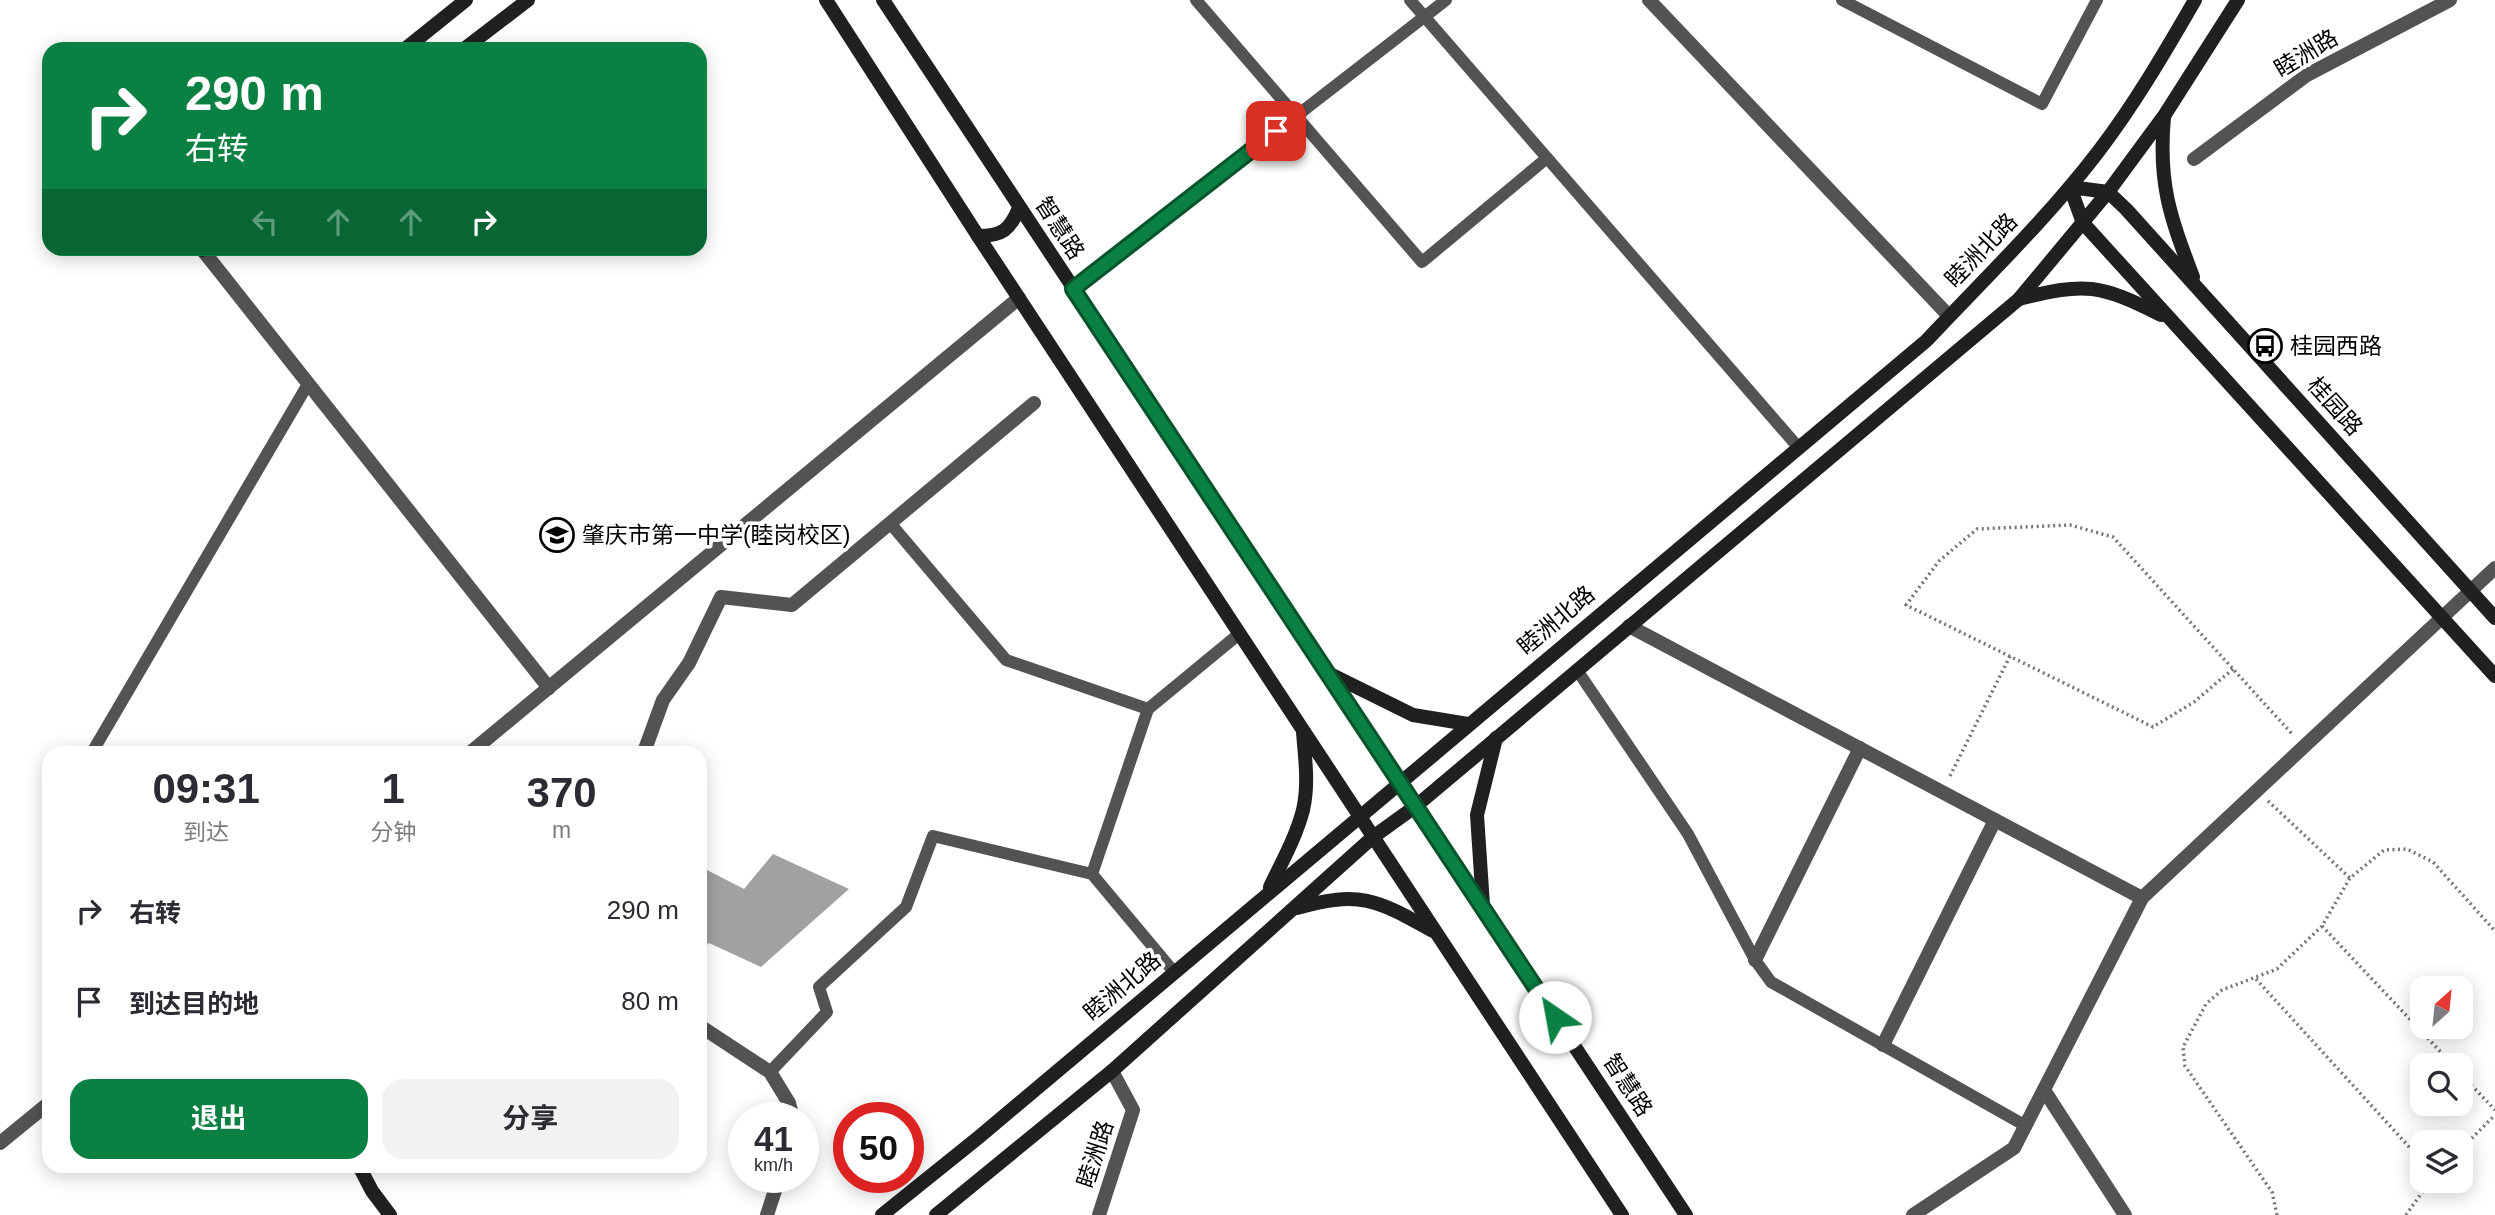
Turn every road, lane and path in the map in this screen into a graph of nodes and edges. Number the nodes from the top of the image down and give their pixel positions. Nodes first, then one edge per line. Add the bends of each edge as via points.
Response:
1 (467, 0) edge
2 (528, 0) edge
3 (826, 0) edge
4 (883, 0) edge
5 (1196, 0) edge
6 (1410, 0) edge
7 (1446, 0) edge
8 (1649, 0) edge
9 (1842, 0) edge
10 (2097, 0) edge
11 (2195, 0) edge
12 (2238, 0) edge
13 (2450, 0) edge
14 (1424, 17) junction
15 (414, 42) edge
16 (473, 42) edge
17 (1296, 116) junction
18 (2164, 116) junction
19 (1547, 158) junction
20 (2194, 159) dead end
21 (2070, 187) junction
22 (2108, 192) junction
23 (1019, 208) junction
24 (2083, 223) junction
25 (978, 236) junction
26 (207, 256) edge
27 (2196, 285) junction
28 (1073, 289) junction
29 (1019, 298) junction
30 (2019, 299) junction
31 (1949, 316) junction
32 (2169, 319) junction
33 (308, 384) junction
34 (1034, 403) dead end
35 (1798, 447) junction
36 (890, 523) junction
37 (2495, 568) edge
38 (2470, 591) junction
39 (2442, 618) junction
40 (2495, 618) edge
41 (1629, 626) junction
42 (1239, 634) junction
43 (2010, 656) junction
44 (2233, 669) junction
45 (1577, 670) junction
46 (1328, 673) junction
47 (2495, 676) edge
48 (549, 688) junction
49 (1148, 709) junction
50 (1468, 724) junction
51 (1303, 731) junction
52 (1496, 738) junction
53 (96, 746) edge
54 (478, 746) edge
55 (646, 746) edge
56 (2304, 746) junction
57 (1860, 748) junction
58 (1400, 781) junction
59 (2257, 790) junction
60 (1942, 791) junction
61 (1416, 806) junction
62 (1359, 816) junction
63 (1996, 820) junction
64 (1373, 837) junction
65 (1092, 874) junction
66 (2350, 878) junction
67 (1266, 894) junction
68 (2142, 898) junction
69 (1483, 906) junction
70 (1293, 909) junction
71 (2322, 926) junction
72 (2495, 931) edge
73 (1437, 933) junction
74 (1755, 960) junction
75 (1174, 972) junction
76 (2256, 978) junction
77 (707, 1031) edge
78 (1883, 1045) junction
79 (2442, 1053) edge
80 (1112, 1071) junction
81 (770, 1072) junction
82 (2473, 1087) edge
83 (2044, 1090) junction
84 (789, 1102) edge
85 (42, 1108) edge
86 (2495, 1110) edge
87 (2495, 1115) edge
88 (2026, 1126) junction
89 (2473, 1137) edge
90 (0, 1143) edge
91 (2410, 1148) edge
92 (363, 1173) edge
93 (774, 1193) edge
94 (2422, 1193) edge
95 (390, 1215) edge
96 (767, 1215) edge
97 (882, 1215) edge
98 (936, 1215) edge
99 (1099, 1215) edge
100 (1622, 1215) edge
101 (1686, 1215) edge
102 (1913, 1215) edge
103 (2124, 1215) edge
104 (2277, 1215) edge
105 (2406, 1215) edge

1 - 15 main road
2 - 16 main road
3 - 25 main road
4 - 23 main road, 智慧路
5 - 17 lane
6 - 14 lane
7 - 14 lane
8 - 31 street
9 - 10 lane via 2042,104
11 - 21 main road, 睦洲北路 via 2129,107
12 - 18 main road
13 - 20 street, 睦洲路 via 2307,75
14 - 17 lane
14 - 19 lane
17 - 19 lane via 1422,262
17 - 28 lane
18 - 22 main road
18 - 27 main road via 2163,181 2171,219
19 - 35 lane
21 - 22 main road
21 - 24 main road
21 - 31 main road, 睦洲北路
22 - 24 main road
22 - 27 main road, 桂园路
23 - 25 main road via 1012,225 994,236
23 - 28 main road, 智慧路
24 - 30 main road
24 - 32 main road
25 - 29 main road
26 - 33 street
27 - 38 main road, 桂园路
28 - 46 main road, 智慧路
29 - 42 main road
29 - 48 street
30 - 32 main road via 2080,287 2100,289
30 - 41 main road
31 - 35 main road, 睦洲北路 via 1926,341
32 - 39 main road
33 - 48 street
33 - 53 lane
34 - 36 street
35 - 50 main road, 睦洲北路
36 - 49 lane via 1006,660
36 - 55 street via 792,605 721,597 689,663 663,699
37 - 38 street
38 - 39 street
38 - 40 main road, 桂园路
39 - 47 main road
39 - 56 street
41 - 45 main road
41 - 57 street
42 - 49 lane
42 - 51 main road
43 - 44 path via 2153,727 2194,702
43 - 44 path via 1906,605 1939,561 1977,529 2070,525 2113,537
43 - 60 path
44 - 56 path
45 - 52 main road
45 - 74 lane via 1688,834
46 - 50 main road via 1413,715
46 - 58 main road, 智慧路
48 - 54 street
49 - 65 lane
50 - 58 main road, 睦洲北路
51 - 62 main road
51 - 67 main road via 1303,809
52 - 61 main road
52 - 69 main road via 1478,815
56 - 59 street
57 - 60 street
57 - 74 street
58 - 61 main road, 智慧路
58 - 62 main road, 睦洲北路
59 - 66 path
59 - 68 street
60 - 63 street
61 - 64 main road
61 - 69 main road, 智慧路
62 - 64 main road
62 - 67 main road, 睦洲北路
63 - 68 street
63 - 78 street
64 - 70 main road
64 - 73 main road
65 - 75 lane
65 - 81 lane via 933,836 906,907 819,987 827,1012
66 - 71 path
66 - 72 path via 2384,850 2407,849 2433,862
67 - 75 main road, 睦洲北路
68 - 83 street
69 - 101 main road, 智慧路
70 - 73 main road via 1328,900 1364,898
70 - 80 main road
71 - 76 path via 2277,969
71 - 79 path
73 - 100 main road
74 - 78 lane via 1771,982
75 - 97 main road, 睦洲北路
76 - 91 path
76 - 104 path via 2222,990 2206,1004 2183,1046 2185,1066 2272,1192
77 - 81 street
78 - 88 lane
80 - 98 main road
80 - 99 street, 睦洲路 via 1133,1110
81 - 84 street
82 - 86 path
83 - 88 street
83 - 103 street
85 - 90 street
87 - 89 path
88 - 102 street via 2014,1148
92 - 95 main road
93 - 96 street
94 - 105 path

